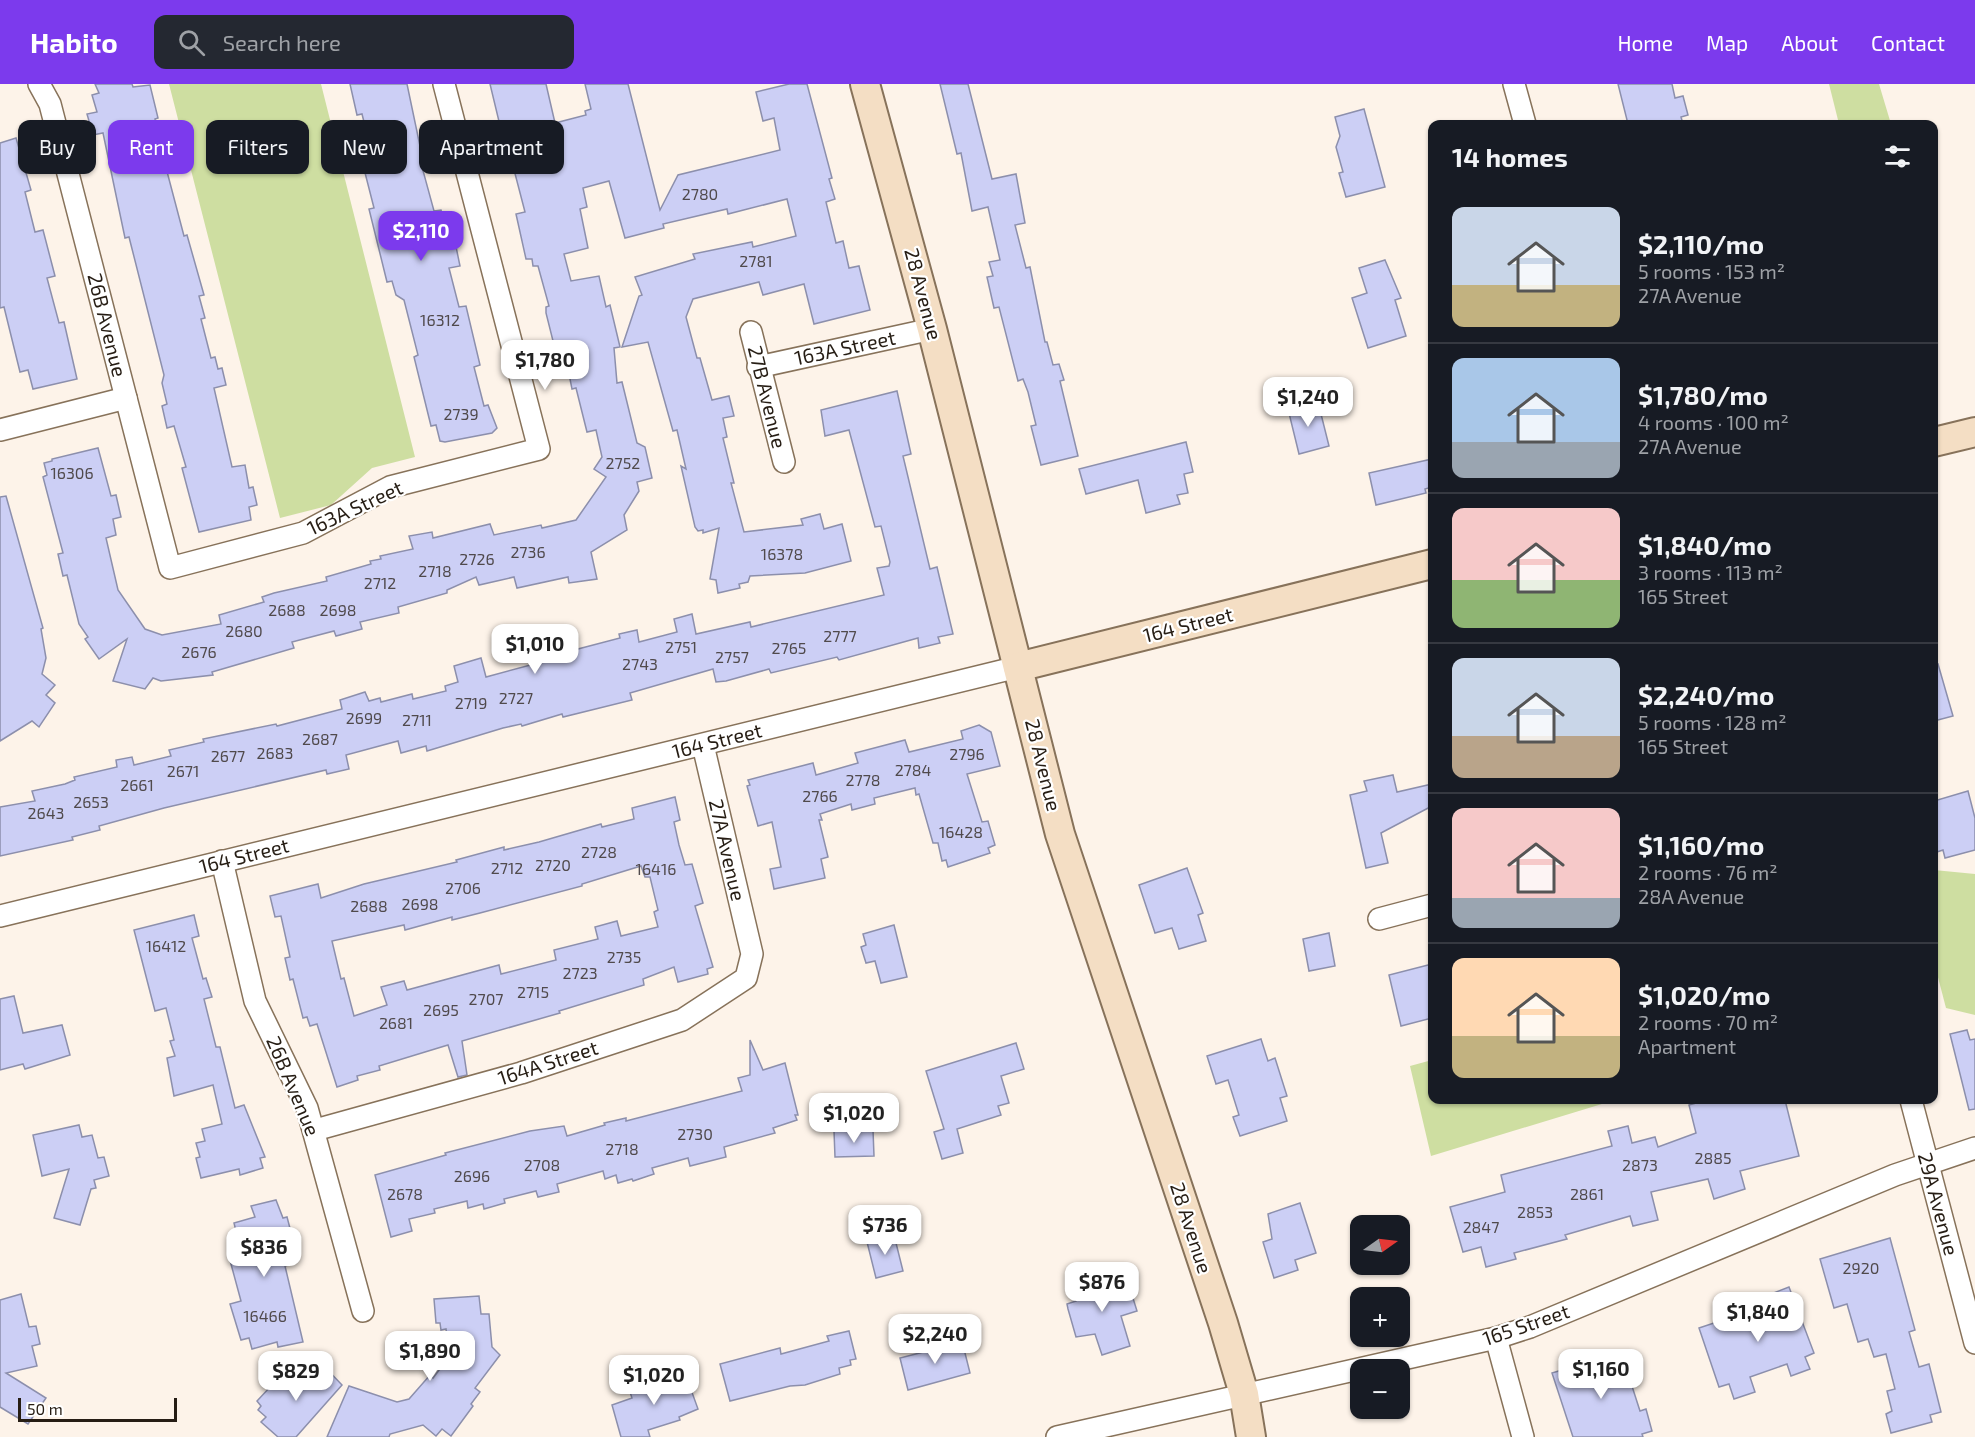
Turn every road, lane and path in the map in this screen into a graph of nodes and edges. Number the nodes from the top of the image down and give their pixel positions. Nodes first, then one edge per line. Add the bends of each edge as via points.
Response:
1 (39, 84) edge
2 (444, 84) edge
3 (865, 84) edge
4 (1514, 84) edge
5 (1524, 120) edge
6 (932, 328) junction
7 (751, 332) dead end
8 (758, 367) junction
9 (126, 398) junction
10 (0, 430) edge
11 (1975, 432) edge
12 (1938, 441) edge
13 (784, 462) dead end
14 (1428, 565) edge
15 (170, 568) joint
16 (1018, 667) junction
17 (703, 745) junction
18 (222, 861) junction
19 (1428, 906) edge
20 (0, 916) edge
21 (1379, 919) dead end
22 (752, 954) joint
23 (1912, 1104) edge
24 (315, 1130) junction
25 (1975, 1148) edge
26 (1927, 1163) junction
27 (363, 1311) dead end
28 (1496, 1338) junction
29 (1975, 1343) edge
30 (1244, 1394) junction
31 (1057, 1437) edge
32 (1251, 1437) edge
33 (1523, 1437) edge

1 - 9 street, 26B Avenue via 50,104
2 - 15 street, 163A Street via 539,449 390,488 303,533
3 - 6 street, 28 Avenue
4 - 5 street
6 - 8 street, 163A Street
6 - 16 street, 28 Avenue
7 - 8 street, 27B Avenue
8 - 13 street, 27B Avenue
9 - 10 street
9 - 15 street, 26B Avenue
11 - 12 street
14 - 16 street, 164 Street
16 - 17 street, 164 Street
16 - 30 street, 28 Avenue via 1060,834
17 - 18 street, 164 Street
17 - 22 street, 27A Avenue
18 - 20 street, 164 Street
18 - 24 street, 26B Avenue via 255,1001
19 - 21 street
22 - 24 street, 164A Street via 746,978 682,1020 521,1073
23 - 26 street, 29A Avenue
24 - 27 street, 26B Avenue
25 - 26 street, 165 Street
26 - 28 street, 165 Street
26 - 29 street, 29A Avenue
28 - 30 street, 165 Street
28 - 33 street
30 - 31 street, 165 Street
30 - 32 street, 28 Avenue

